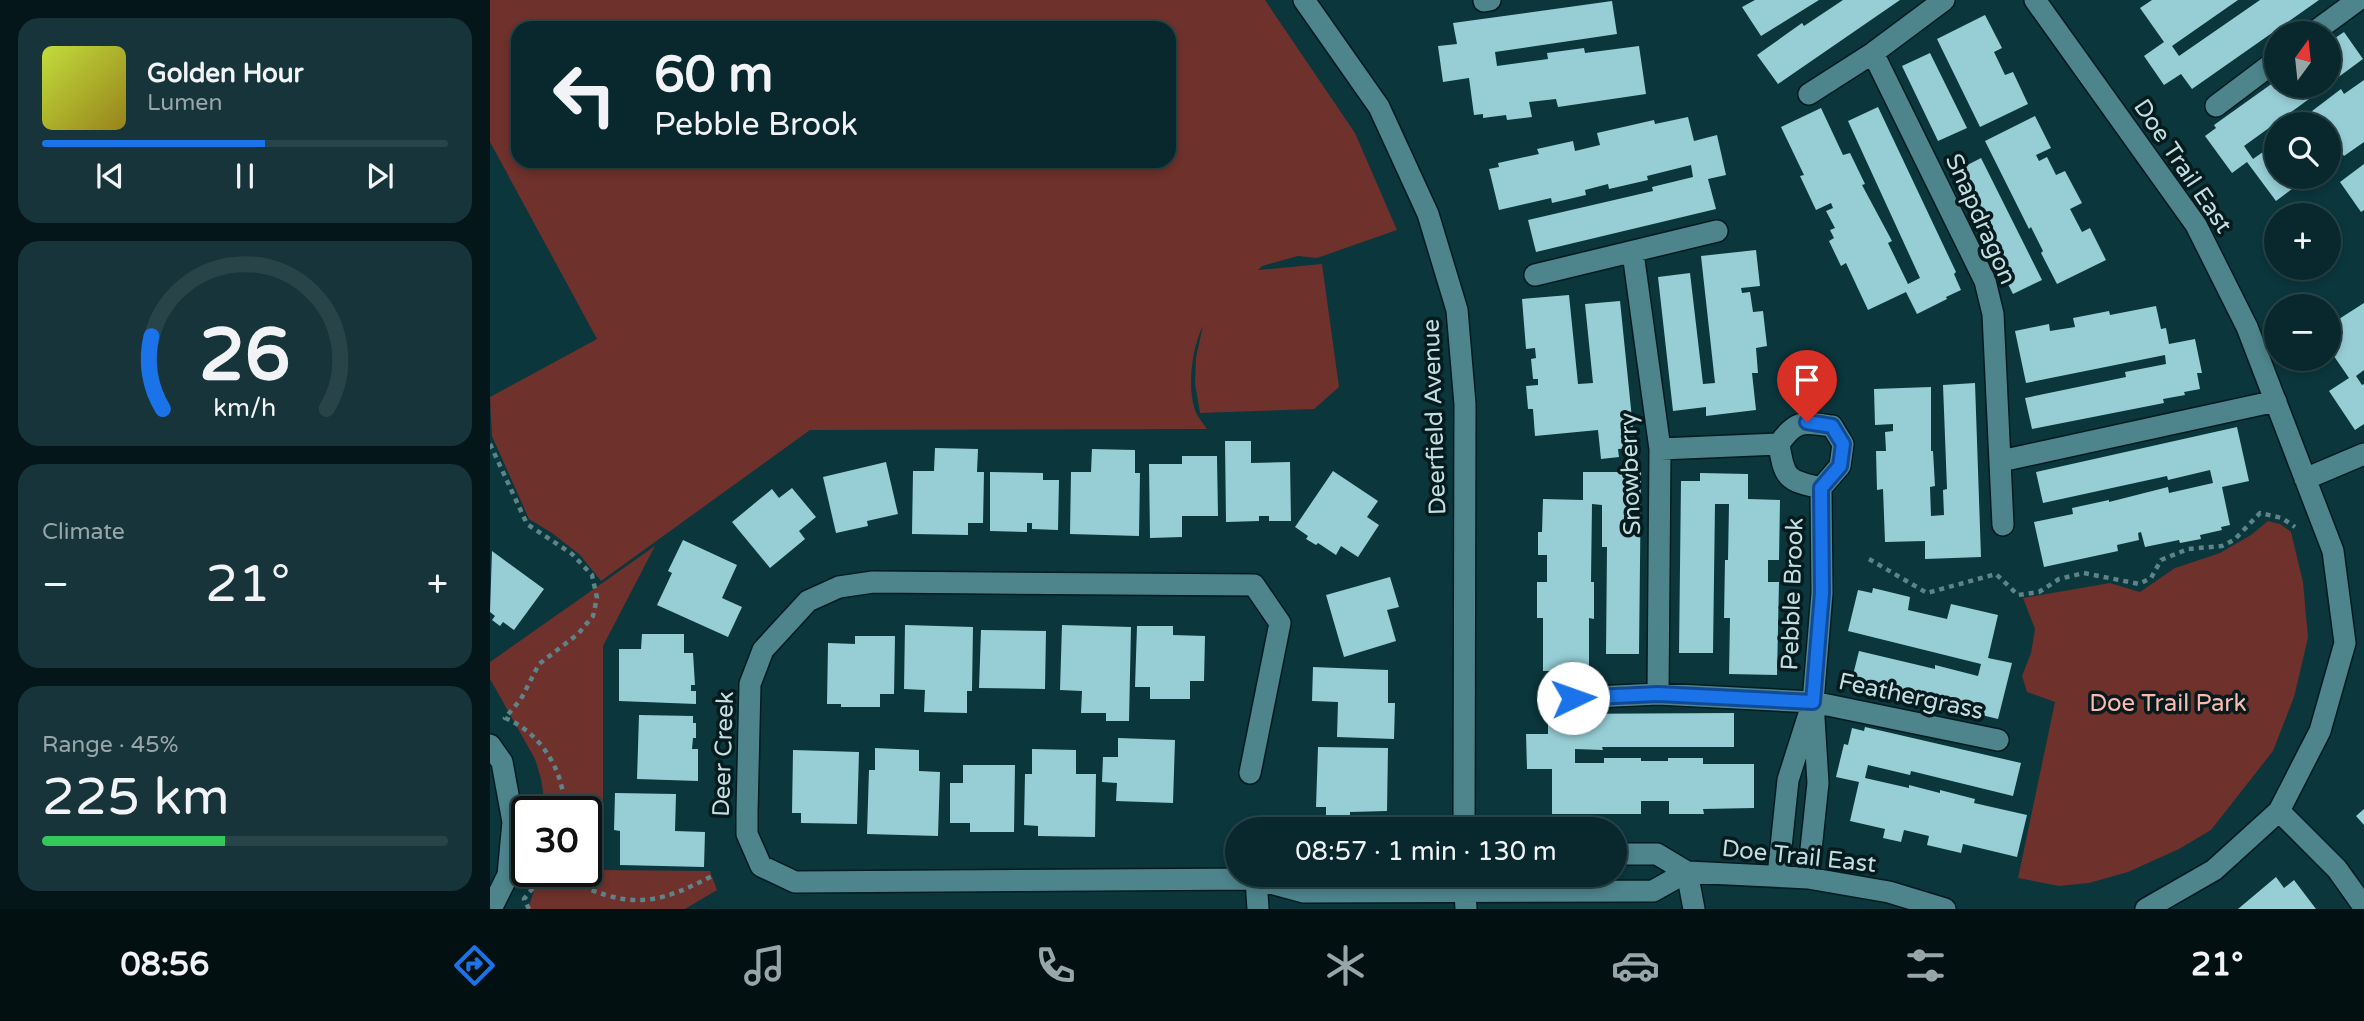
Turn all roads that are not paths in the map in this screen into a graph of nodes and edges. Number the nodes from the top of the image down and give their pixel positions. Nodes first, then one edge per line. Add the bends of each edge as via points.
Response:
1 (1304, 0) edge
2 (1944, 0) edge
3 (2035, 0) edge
4 (2362, 1) edge
5 (2331, 21) edge
6 (1873, 52) junction
7 (2264, 70) edge
8 (1809, 94) dead end
9 (2216, 106) dead end
10 (1717, 232) dead end
11 (1633, 253) junction
12 (1535, 275) dead end
13 (2276, 401) junction
14 (1779, 444) junction
15 (1660, 449) junction
16 (2364, 454) edge
17 (2001, 461) junction
18 (2305, 479) junction
19 (1821, 488) junction
20 (2003, 525) dead end
21 (2355, 640) edge
22 (1658, 694) junction
23 (1573, 698) dead end
24 (1813, 702) junction
25 (1998, 740) dead end
26 (490, 745) edge
27 (1251, 773) dead end
28 (2279, 811) junction
29 (1464, 817) edge
30 (1627, 854) edge
31 (1687, 872) junction
32 (1225, 877) edge
33 (1778, 877) junction
34 (1808, 878) junction
35 (1259, 887) edge
36 (1289, 887) edge
37 (1465, 892) edge
38 (2364, 906) edge
39 (491, 909) edge
40 (1258, 909) edge
41 (1694, 909) edge
42 (1945, 909) edge
43 (2146, 909) edge

1 - 29 street, Deerfield Avenue via 1379,107 1428,215 1457,310 1465,404
2 - 6 street
3 - 13 street, Doe Trail East via 2196,225 2247,327
4 - 5 street
6 - 8 street
6 - 17 street, Snapdragon via 1986,281 1993,314
7 - 9 street
10 - 11 street
11 - 12 street
11 - 15 street, Snowberry
13 - 17 street
13 - 18 street, Doe Trail East
14 - 15 street
14 - 19 street, Pebble Brook via 1783,470 1798,483
14 - 19 street, Pebble Brook via 1789,429 1807,422 1832,426 1843,444 1840,466
15 - 22 street, Snowberry
16 - 18 street
17 - 20 street, Snapdragon
18 - 21 street, Doe Trail East via 2333,551
19 - 24 street, Pebble Brook via 1822,593
21 - 28 street, Doe Trail East via 2320,731
22 - 23 street
22 - 24 street
24 - 25 street, Feathergrass
24 - 33 street, Pebble Brook via 1788,780
24 - 34 street, Pebble Brook via 1818,783
26 - 39 street via 502,762 513,822 508,874
27 - 32 street, Deer Creek via 1280,623 1254,585 873,582 839,587 808,601 781,628 763,650 750,684 747,834 761,866 795,881
28 - 38 street via 2337,869
28 - 43 street, Doe Trail East via 2214,870
30 - 31 street, Doe Trail East via 1657,854
31 - 33 street, Doe Trail East
31 - 37 street, Doe Trail East via 1653,891
31 - 41 street
33 - 34 street, Doe Trail East
34 - 42 street, Doe Trail East via 1889,892
35 - 40 street
36 - 37 street, Deer Creek via 1304,892

